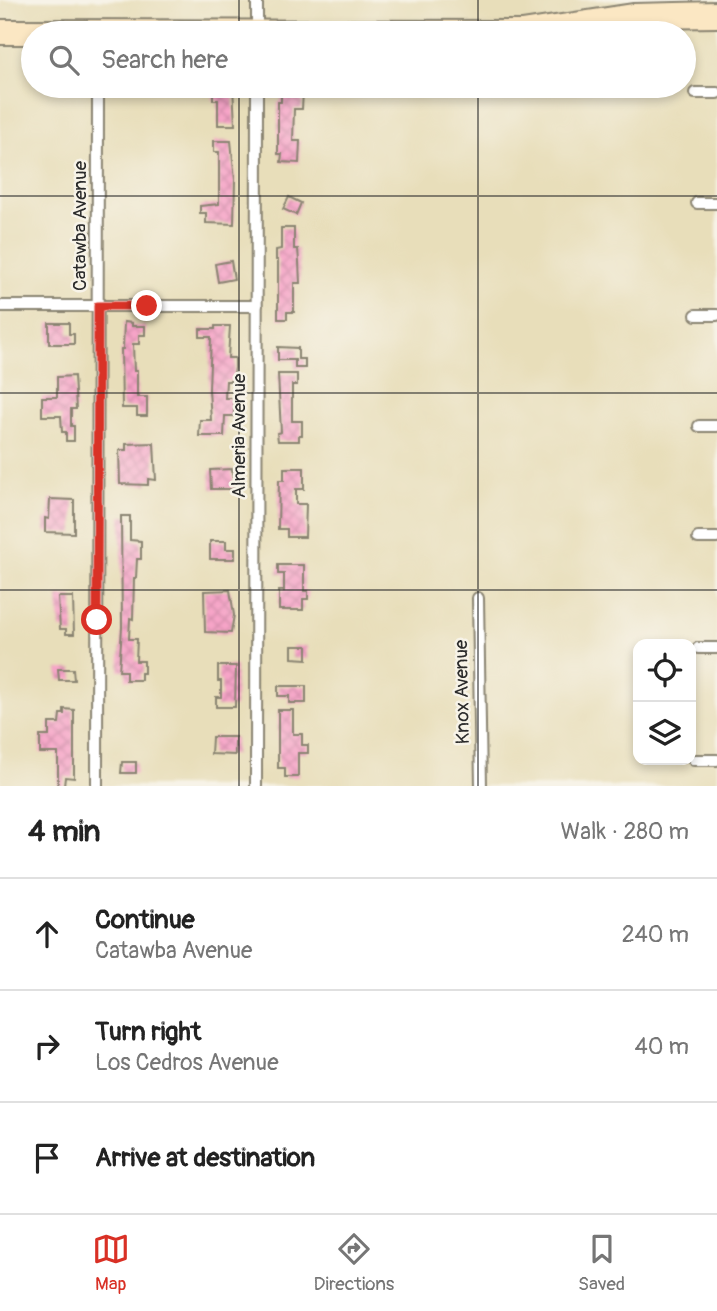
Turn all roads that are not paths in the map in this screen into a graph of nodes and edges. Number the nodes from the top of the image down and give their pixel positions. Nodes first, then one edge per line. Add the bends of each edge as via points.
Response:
1 (257, 0) edge
2 (649, 5) edge
3 (717, 9) edge
4 (717, 20) edge
5 (257, 21) edge
6 (561, 21) edge
7 (643, 21) edge
8 (0, 27) edge
9 (21, 27) edge
10 (0, 37) edge
11 (21, 37) edge
12 (696, 93) edge
13 (717, 93) edge
14 (98, 98) edge
15 (257, 98) edge
16 (698, 203) dead end
17 (717, 203) edge
18 (0, 306) edge
19 (98, 306) junction
20 (257, 306) junction
21 (696, 315) dead end
22 (717, 315) edge
23 (699, 426) dead end
24 (717, 426) edge
25 (698, 538) dead end
26 (717, 538) edge
27 (478, 598) dead end
28 (698, 648) dead end
29 (717, 648) edge
30 (696, 760) edge
31 (717, 760) edge
32 (97, 786) edge
33 (256, 786) edge
34 (481, 786) edge

1 - 5 street
2 - 3 street
2 - 6 street
4 - 7 street
8 - 9 street
10 - 11 street
12 - 13 street
14 - 19 street, Catawba Avenue
15 - 20 street, Almeria Avenue
16 - 17 street
18 - 19 street
19 - 20 street
19 - 32 street, Catawba Avenue
20 - 33 street, Almeria Avenue
21 - 22 street
23 - 24 street
25 - 26 street
27 - 34 street, Knox Avenue
28 - 29 street
30 - 31 street

